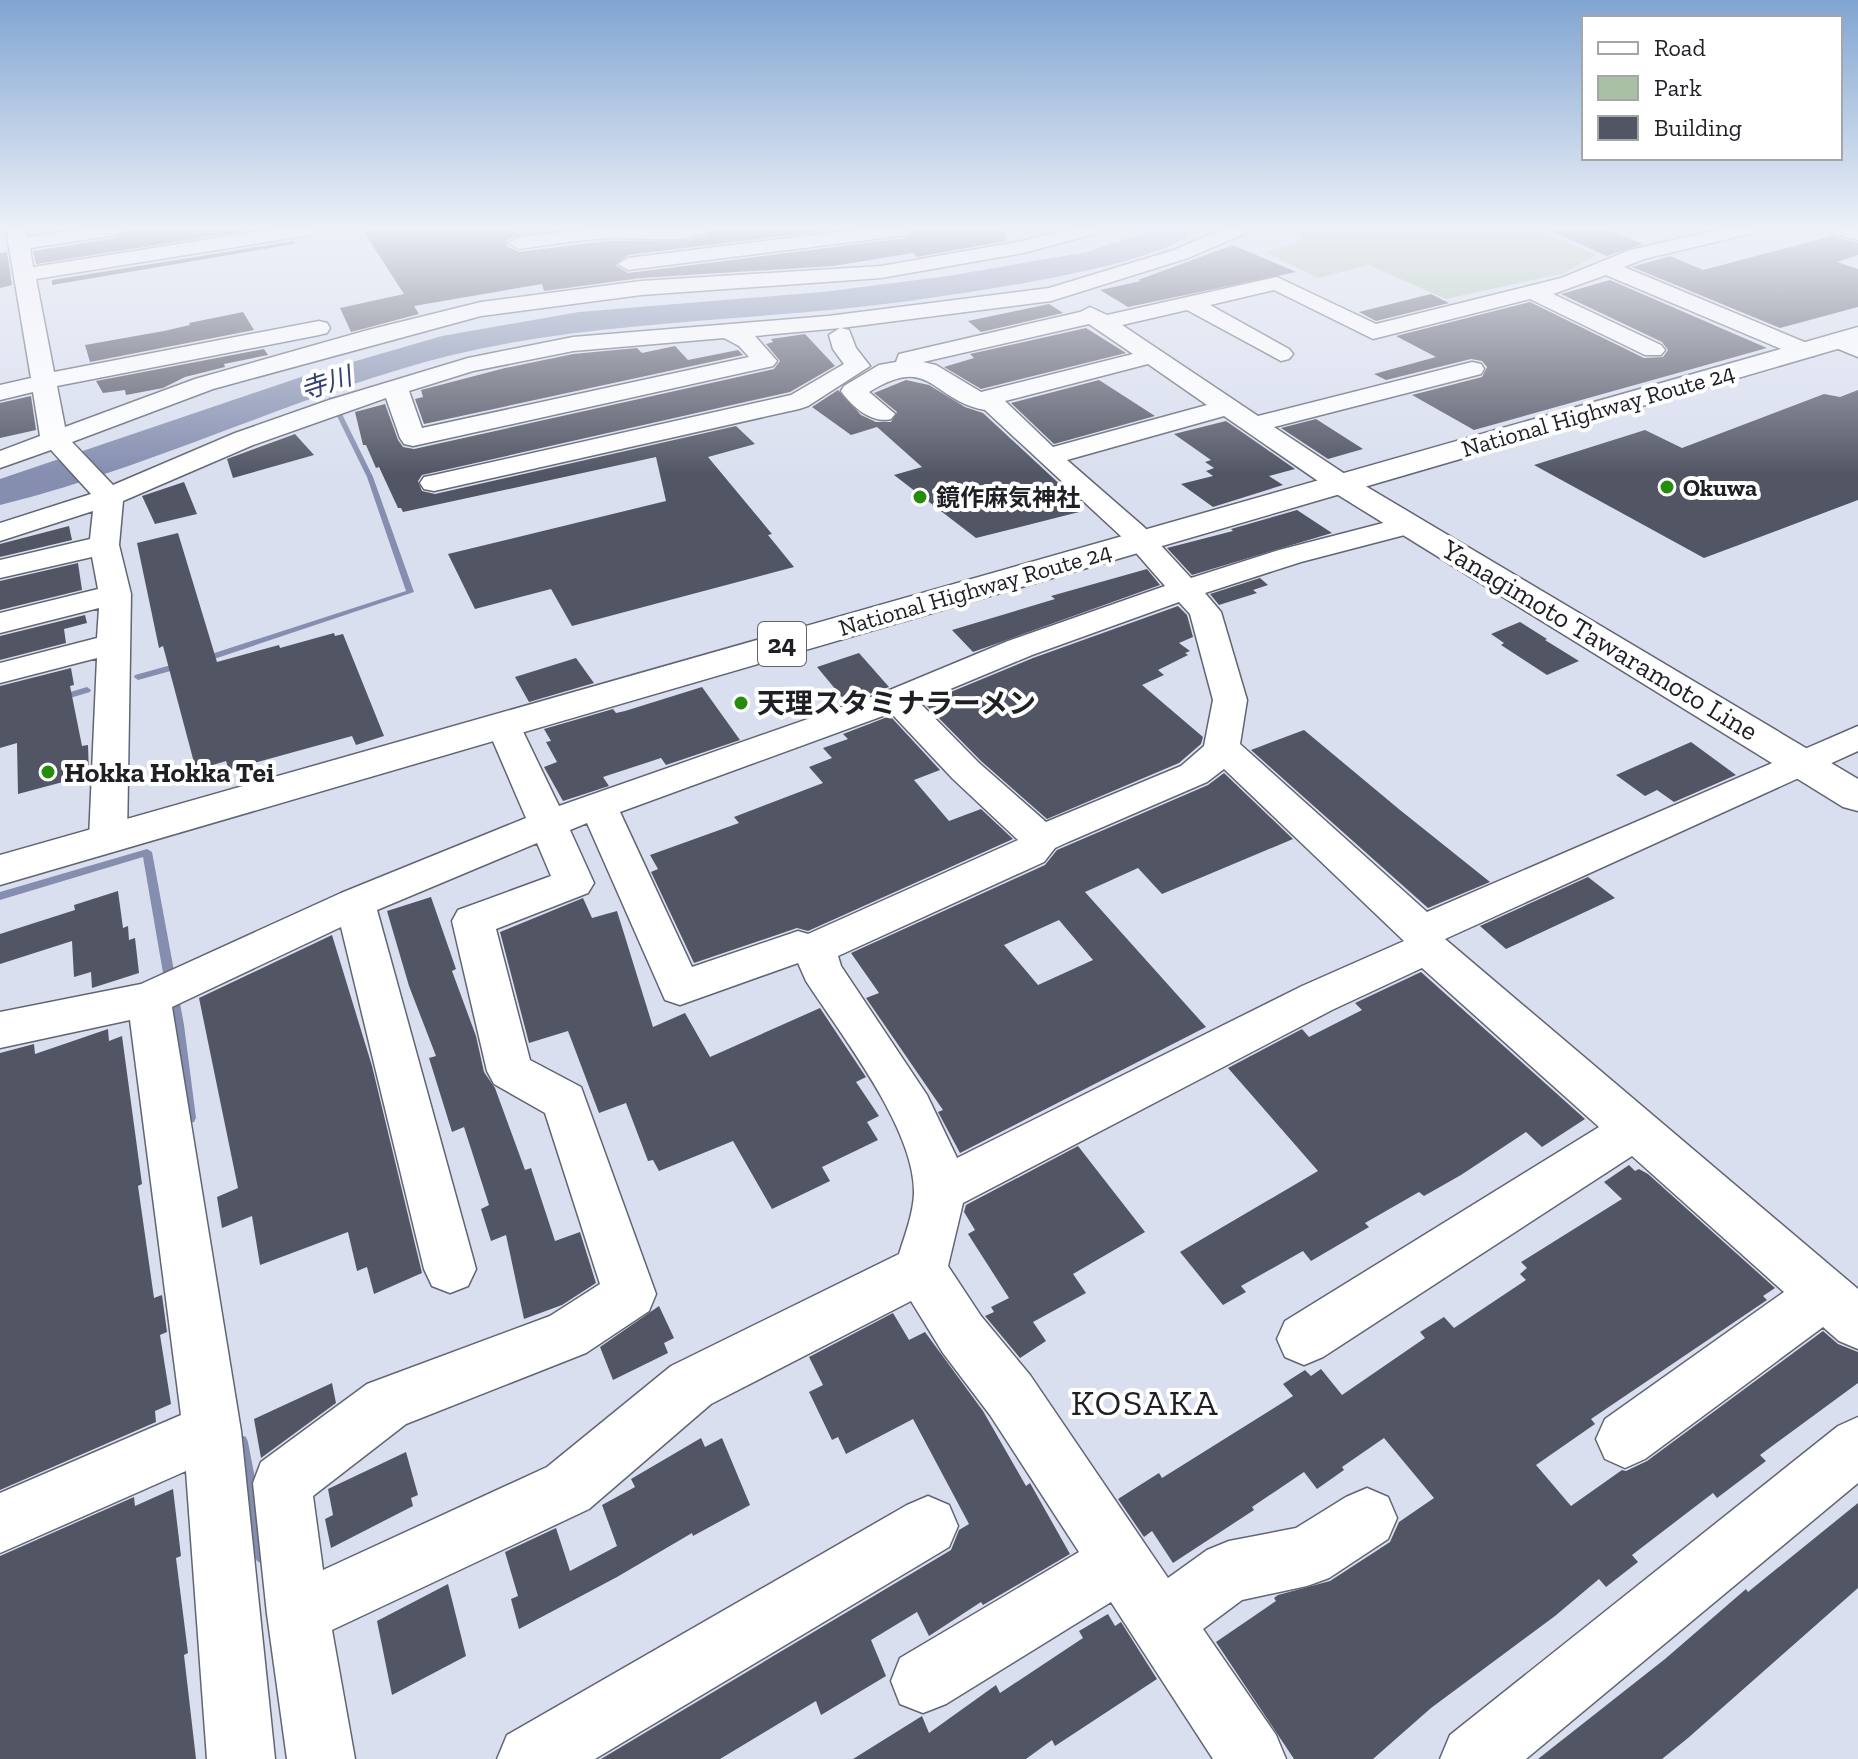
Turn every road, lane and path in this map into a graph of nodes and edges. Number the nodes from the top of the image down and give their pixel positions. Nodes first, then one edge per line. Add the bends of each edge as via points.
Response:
1 (21, 311) edge
2 (409, 311) edge
3 (473, 311) edge
4 (796, 311) edge
5 (823, 311) edge
6 (825, 311) edge
7 (1083, 311) edge
8 (1144, 311) edge
9 (1204, 311) edge
10 (1332, 311) edge
11 (1456, 311) edge
12 (1572, 311) edge
13 (1711, 311) edge
14 (1098, 319) junction
15 (725, 330) junction
16 (1852, 342) edge
17 (1653, 350) dead end
18 (1806, 351) junction
19 (1281, 354) dead end
20 (1151, 356) junction
21 (765, 361) junction
22 (899, 369) junction
23 (1472, 369) dead end
24 (44, 384) junction
25 (395, 388) junction
26 (0, 393) edge
27 (799, 401) junction
28 (977, 401) junction
29 (1228, 407) junction
30 (882, 414) dead end
31 (1252, 425) junction
32 (57, 440) junction
33 (1048, 457) junction
34 (0, 460) edge
35 (434, 483) dead end
36 (1341, 484) junction
37 (108, 494) junction
38 (1410, 525) junction
39 (0, 532) edge
40 (1139, 542) junction
41 (104, 545) junction
42 (0, 569) edge
43 (1187, 589) junction
44 (115, 594) junction
45 (0, 623) edge
46 (114, 644) junction
47 (0, 673) edge
48 (897, 699) junction
49 (504, 725) junction
50 (1858, 737) edge
51 (1222, 747) junction
52 (1804, 764) junction
53 (1858, 797) edge
54 (599, 807) junction
55 (547, 824) junction
56 (108, 839) junction
57 (1041, 839) junction
58 (0, 870) edge
59 (355, 903) junction
60 (1425, 940) junction
61 (816, 953) junction
62 (149, 999) junction
63 (0, 1030) edge
64 (1634, 1130) junction
65 (939, 1191) junction
66 (450, 1269) dead end
67 (921, 1269) junction
68 (1842, 1308) edge
69 (1304, 1339) dead end
70 (212, 1431) junction
71 (1625, 1439) dead end
72 (1858, 1446) edge
73 (282, 1483) junction
74 (216, 1493) junction
75 (1367, 1518) dead end
76 (0, 1523) edge
77 (928, 1526) dead end
78 (1119, 1562) junction
79 (298, 1614) junction
80 (1159, 1622) junction
81 (923, 1681) dead end
82 (241, 1759) edge
83 (321, 1759) edge
84 (531, 1759) edge
85 (1252, 1759) edge
86 (1474, 1759) edge

1 - 24 street
2 - 24 street
3 - 32 street via 204,384
4 - 15 street
5 - 27 street via 858,366
6 - 22 street via 862,347
7 - 14 street
8 - 14 street
9 - 19 street
10 - 11 street via 1373,332
12 - 17 street
13 - 18 street
14 - 20 street
14 - 22 street via 907,359
15 - 21 street via 747,341
15 - 25 street via 573,344 468,365
16 - 18 main road, National Highway Route 24 / 24
18 - 36 main road, National Highway Route 24 / 24
20 - 28 street
20 - 29 street
21 - 25 street via 413,438
21 - 27 street
22 - 28 street via 927,370
22 - 30 street via 853,391
23 - 31 street
24 - 26 street
24 - 32 street
25 - 37 street via 244,439
27 - 35 street
28 - 33 street via 993,404
29 - 31 street
29 - 33 street
31 - 36 street
32 - 34 street
32 - 37 street
33 - 40 street
36 - 38 main road, Yanagimoto Tawaramoto Line
36 - 40 main road, National Highway Route 24 / 24
37 - 39 street
37 - 41 street
38 - 43 street
38 - 52 main road, Yanagimoto Tawaramoto Line
40 - 43 street
40 - 49 main road, National Highway Route 24 / 24
41 - 42 street
41 - 44 street
43 - 48 street via 1020,648
43 - 51 street via 1205,612 1230,700
44 - 45 street
44 - 46 street
46 - 47 street
46 - 56 street
48 - 54 street
48 - 57 street
49 - 55 street
49 - 56 main road, National Highway Route 24 / 24
50 - 52 street
51 - 57 street via 1194,774
51 - 60 street
52 - 53 main road, Yanagimoto Tawaramoto Line
52 - 60 street via 1518,886
54 - 55 street
54 - 61 street via 680,988 798,947
55 - 59 street
55 - 73 street via 574,883 473,921 510,1071 564,1101 630,1294 567,1335 387,1404
56 - 58 main road, National Highway Route 24 / 24
57 - 61 street via 1030,852 823,945
59 - 62 street
59 - 66 street
60 - 64 street
60 - 65 street
61 - 65 street via 821,970 891,1074 929,1146
62 - 63 street
62 - 70 street
64 - 68 street
64 - 69 street
65 - 67 street
67 - 78 street via 966,1343 1010,1395
67 - 79 street via 691,1385 568,1488
68 - 71 street
70 - 74 street
70 - 76 street
72 - 86 street
73 - 74 street
73 - 79 street
74 - 82 street
75 - 80 street via 1307,1556 1229,1572
77 - 84 street
78 - 80 street
78 - 81 street
79 - 83 street
80 - 85 street

